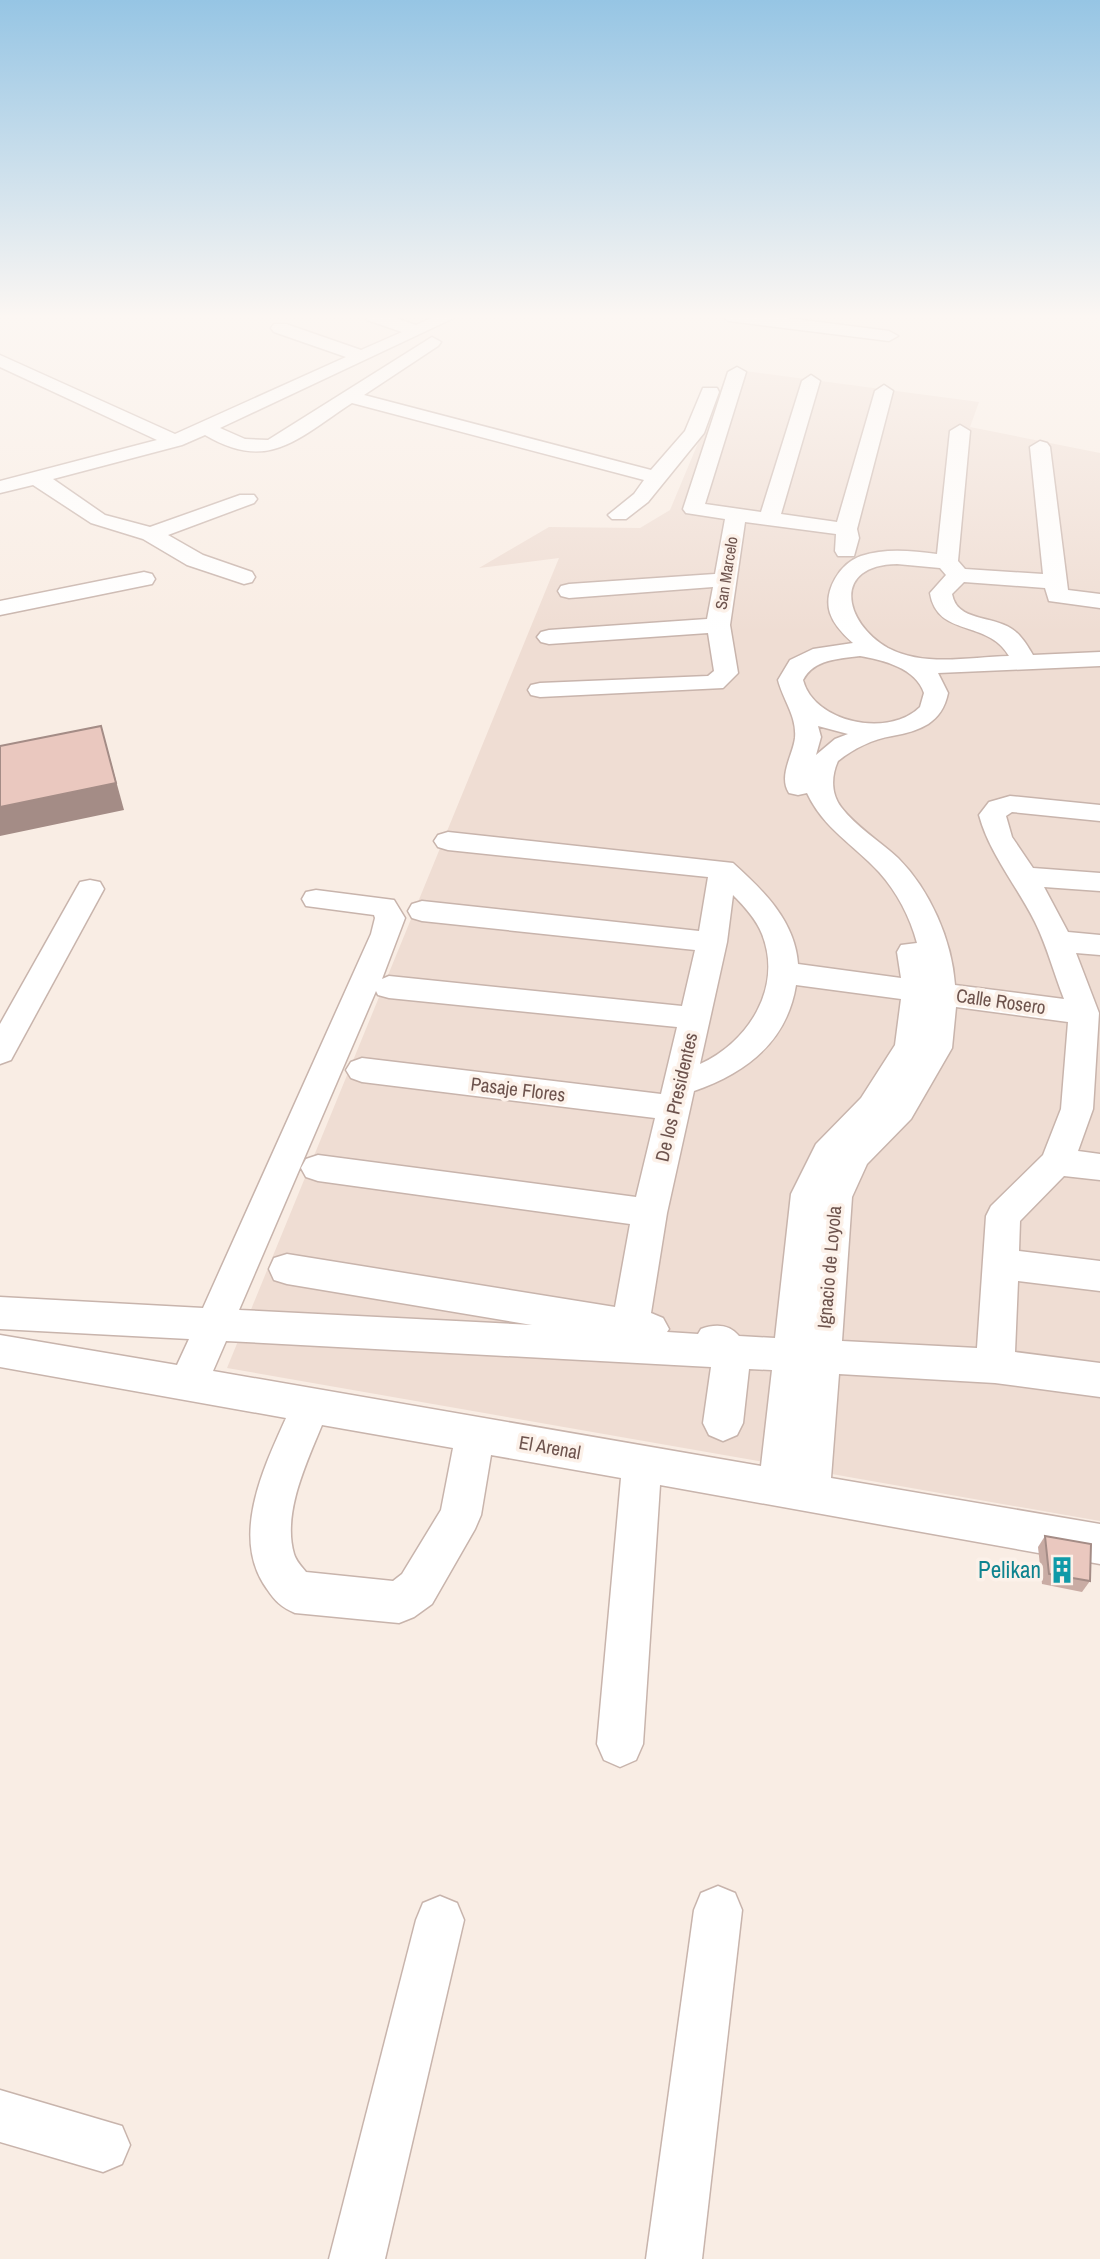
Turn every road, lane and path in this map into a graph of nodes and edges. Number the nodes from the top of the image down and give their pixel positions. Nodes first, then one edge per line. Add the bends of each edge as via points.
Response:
1 (131, 421) edge
2 (218, 421) edge
3 (311, 421) edge
4 (450, 421) edge
5 (699, 421) edge
6 (721, 421) edge
7 (799, 421) edge
8 (876, 421) edge
9 (206, 427) junction
10 (961, 431) dead end
11 (175, 442) junction
12 (1041, 447) dead end
13 (47, 475) junction
14 (656, 477) junction
15 (0, 487) edge
16 (247, 499) dead end
17 (736, 514) junction
18 (619, 515) dead end
19 (769, 518) junction
20 (846, 529) junction
21 (151, 534) junction
22 (854, 558) junction
23 (953, 568) junction
24 (244, 577) dead end
25 (144, 579) dead end
26 (724, 580) junction
27 (1056, 582) junction
28 (569, 592) dead end
29 (1100, 601) edge
30 (0, 608) edge
31 (718, 625) junction
32 (549, 636) dead end
33 (879, 652) junction
34 (821, 653) junction
35 (1100, 659) edge
36 (1026, 662) junction
37 (917, 667) junction
38 (540, 690) dead end
39 (802, 708) junction
40 (881, 731) junction
41 (1100, 813) edge
42 (448, 841) dead end
43 (871, 860) junction
44 (723, 869) junction
45 (1024, 876) junction
46 (1100, 881) edge
47 (90, 889) dead end
48 (316, 899) dead end
49 (422, 911) dead end
50 (1057, 941) junction
51 (712, 942) junction
52 (1100, 945) edge
53 (786, 972) junction
54 (389, 987) dead end
55 (929, 990) junction
56 (1084, 1013) junction
57 (695, 1018) junction
58 (0, 1052) edge
59 (1089, 1062) edge
60 (362, 1070) dead end
61 (677, 1096) junction
62 (1057, 1162) junction
63 (1100, 1167) edge
64 (318, 1168) dead end
65 (650, 1213) junction
66 (1000, 1264) junction
67 (287, 1269) dead end
68 (1100, 1276) edge
69 (0, 1312) edge
70 (630, 1325) junction
71 (0, 1351) edge
72 (995, 1366) junction
73 (1100, 1380) edge
74 (188, 1384) junction
75 (311, 1406) junction
76 (723, 1423) dead end
77 (476, 1434) junction
78 (642, 1463) junction
79 (794, 1490) junction
80 (1100, 1544) edge
81 (620, 1744) dead end
82 (718, 1910) dead end
83 (440, 1920) dead end
84 (0, 2116) edge
85 (103, 2145) dead end
86 (357, 2259) edge
87 (674, 2259) edge

1 - 11 street
2 - 9 street
3 - 9 street via 263,448 241,446
4 - 14 street
5 - 14 street
6 - 17 street via 693,509
7 - 19 street
8 - 20 street
9 - 11 street
10 - 23 street
11 - 13 street
12 - 27 street
13 - 15 street
13 - 21 street via 98,519
14 - 18 street
16 - 21 street
17 - 19 street
17 - 26 street, San Marcelo
19 - 20 street
20 - 22 street
21 - 24 street via 195,560
22 - 23 street via 878,565 923,560
22 - 33 street via 840,589 842,616
22 - 34 street via 835,557 823,588 829,635
23 - 27 street
23 - 36 street via 941,593 944,610 1000,631
25 - 30 street
26 - 28 street
26 - 31 street, San Marcelo
27 - 29 street via 1057,596
31 - 32 street
31 - 38 street, San Marcelo via 726,673 714,683
33 - 34 street
33 - 37 street
34 - 39 street via 794,671 792,696
35 - 36 street
36 - 37 street
37 - 40 street via 936,693 933,707 922,719
39 - 40 street via 817,719 848,729
39 - 43 street, Ignacio de Loyola via 808,737 797,783 800,798 822,826
40 - 43 street, Ignacio de Loyola via 844,744 827,757 819,789 829,811
41 - 45 street via 1010,804 998,808 992,816 998,837
42 - 44 street
43 - 55 street, Ignacio de Loyola
44 - 51 street, De los Presidentes
44 - 53 street via 768,915 782,947
45 - 46 street
45 - 50 street
47 - 58 street
48 - 74 street via 384,907 390,918 386,934
49 - 51 street
50 - 52 street
50 - 56 street
51 - 57 street, De los Presidentes
53 - 55 street, Calle Rosero
53 - 61 street via 766,1028 744,1051
54 - 57 street
55 - 56 street, Calle Rosero
55 - 79 street, Ignacio de Loyola via 883,1112 828,1153 808,1194
56 - 59 street
57 - 61 street, De los Presidentes
59 - 62 street
60 - 61 street, Pasaje Flores
61 - 65 street, De los Presidentes
62 - 63 street
62 - 66 street via 1003,1216
64 - 65 street
65 - 70 street, De los Presidentes
66 - 68 street
66 - 72 street
67 - 70 street
69 - 72 street
70 - 76 street via 721,1342 732,1355
71 - 74 street, El Arenal
72 - 73 street
74 - 75 street, El Arenal
75 - 77 street, El Arenal
75 - 77 street via 289,1454 272,1524 274,1562 295,1592 399,1602 417,1589 461,1515
77 - 78 street, El Arenal
78 - 79 street, El Arenal
78 - 81 street
79 - 80 street, El Arenal
82 - 87 street
83 - 86 street
84 - 85 street

